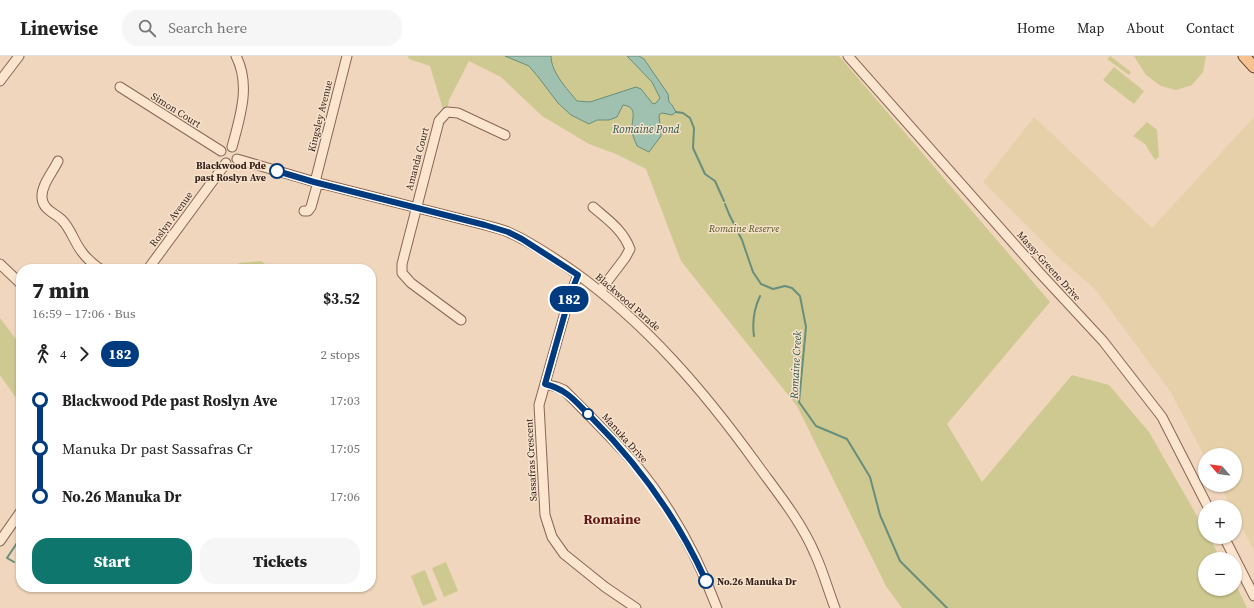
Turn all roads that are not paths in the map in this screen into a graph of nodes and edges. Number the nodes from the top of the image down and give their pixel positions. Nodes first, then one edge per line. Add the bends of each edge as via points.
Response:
1 (19, 56) edge
2 (236, 56) edge
3 (346, 56) edge
4 (848, 56) edge
5 (1244, 56) edge
6 (1254, 67) edge
7 (0, 81) edge
8 (120, 86) dead end
9 (505, 135) dead end
10 (232, 147) junction
11 (221, 151) junction
12 (236, 159) junction
13 (58, 161) dead end
14 (226, 163) junction
15 (316, 182) junction
16 (416, 207) junction
17 (593, 208) dead end
18 (304, 211) dead end
19 (0, 264) edge
20 (93, 264) edge
21 (152, 264) edge
22 (578, 275) junction
23 (16, 279) edge
24 (600, 291) junction
25 (461, 320) dead end
26 (545, 384) junction
27 (1204, 500) edge
28 (16, 519) edge
29 (0, 541) edge
30 (1228, 544) edge
31 (1254, 596) edge
32 (636, 608) edge
33 (717, 608) edge
34 (834, 608) edge

1 - 7 street
2 - 10 street via 241,65 245,84
3 - 15 street, Kingsley Avenue
4 - 27 street, Massy-Greene Drive via 1103,341 1162,417
5 - 6 main road
8 - 11 street, Simon Court
9 - 16 street, Amanda Court via 458,113 447,112 439,121
10 - 11 street
10 - 12 street via 237,153
11 - 14 street via 221,157
12 - 14 street
12 - 15 street, Blackwood Parade
13 - 20 street via 44,188 44,205 69,228 82,252
14 - 21 street, Roslyn Avenue
15 - 16 street, Blackwood Parade
15 - 18 street, Kingsley Avenue via 311,207
16 - 22 street, Blackwood Parade via 508,232
16 - 25 street via 402,264 402,274
17 - 24 street via 617,228 630,249
19 - 23 street
22 - 24 street, Blackwood Parade
22 - 26 street, Sassafras Crescent
24 - 34 street, Blackwood Parade via 667,353 733,431 804,531 816,554
26 - 32 street, Sassafras Crescent via 539,405 540,431 545,515 552,537 564,554
26 - 33 street, Manuka Drive via 564,390 636,466 683,534
28 - 29 street
30 - 31 street

